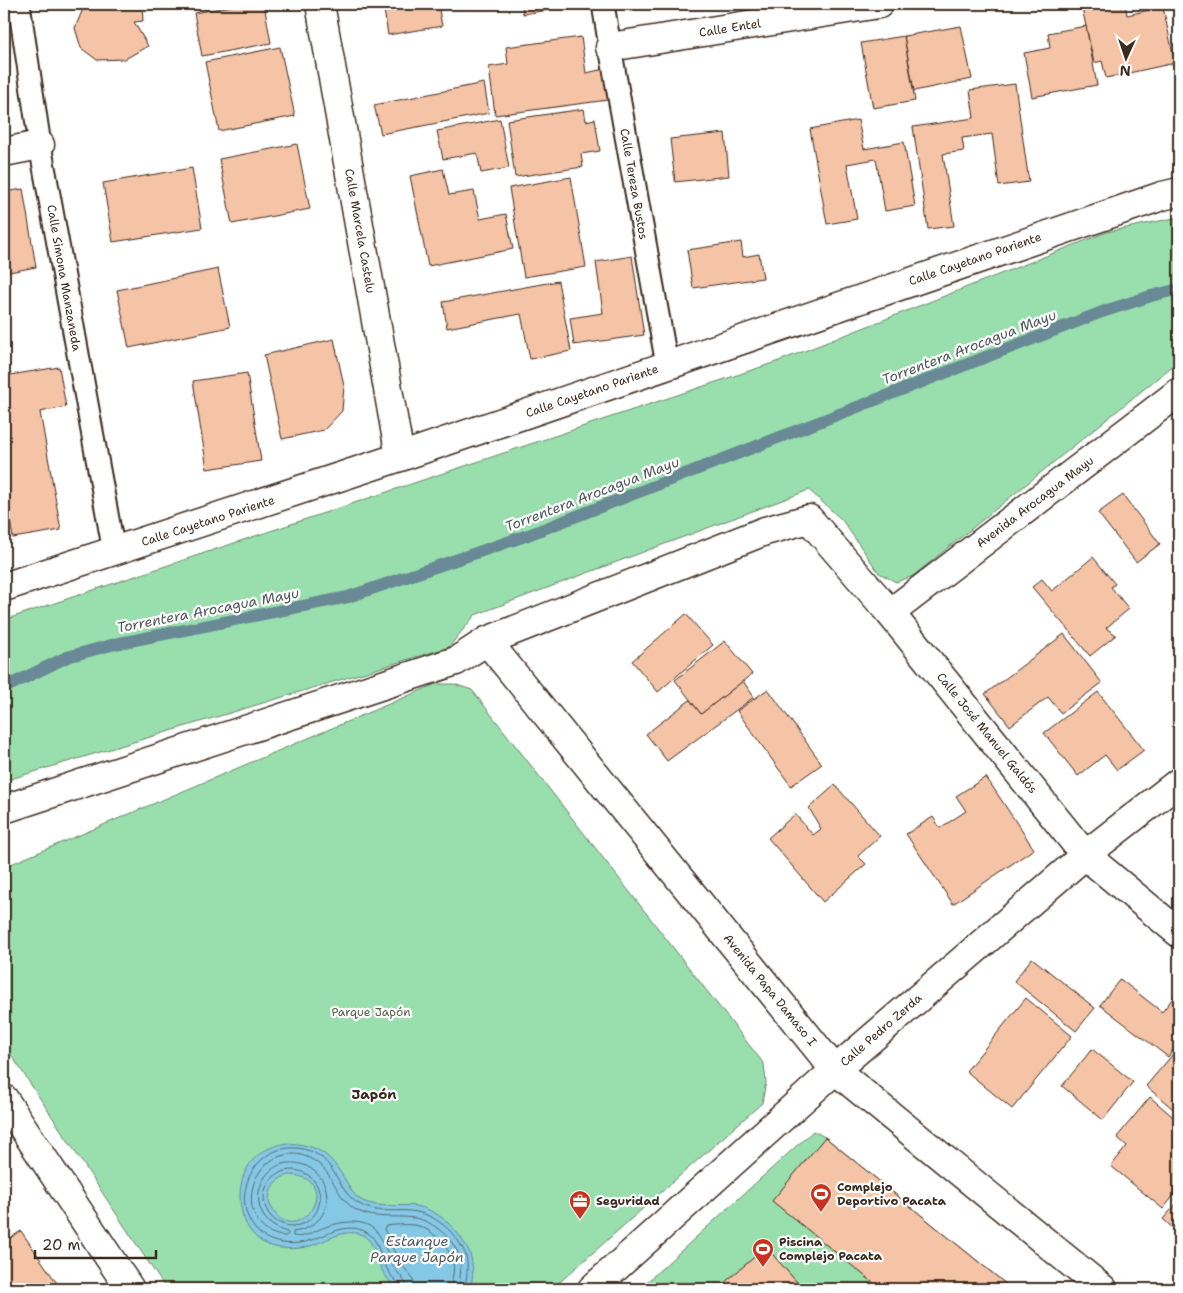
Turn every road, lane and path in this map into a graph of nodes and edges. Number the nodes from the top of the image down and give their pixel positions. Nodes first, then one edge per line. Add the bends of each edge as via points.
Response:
1 (18, 4) edge
2 (320, 4) edge
3 (603, 4) edge
4 (879, 4) edge
5 (610, 47) junction
6 (40, 145) junction
7 (4, 152) edge
8 (1179, 192) edge
9 (667, 365) junction
10 (1179, 392) edge
11 (400, 457) junction
12 (114, 552) junction
13 (4, 587) edge
14 (890, 613) junction
15 (487, 641) junction
16 (1179, 782) edge
17 (4, 809) edge
18 (1085, 855) junction
19 (1179, 934) edge
20 (835, 1070) junction
21 (4, 1099) edge
22 (130, 1289) edge
23 (592, 1289) edge
24 (1103, 1289) edge

1 - 6 lane, Calle Simona Manzaneda
2 - 11 street, Calle Marcela Castelu
3 - 5 lane, Calle Tereza Bustos
4 - 5 street, Calle Entel
5 - 9 lane, Calle Tereza Bustos
6 - 7 street
6 - 12 lane, Calle Simona Manzaneda
8 - 9 street, Calle Cayetano Pariente
9 - 11 street, Calle Cayetano Pariente
10 - 14 street, Avenida Arocagua Mayu
11 - 12 street, Calle Cayetano Pariente
12 - 13 street, Calle Cayetano Pariente
14 - 15 street, Calle José Manuel Galdós via 809,519 764,531
14 - 18 street, Calle José Manuel Galdós
15 - 17 street via 456,661
15 - 20 street, Avenida Papa Damaso I
16 - 18 street, Calle Pedro Zerda
18 - 19 street, Calle José Manuel Galdós
18 - 20 street, Calle Pedro Zerda
20 - 23 street, Calle Pedro Zerda
20 - 24 street, Avenida Papa Damaso I
21 - 22 street

